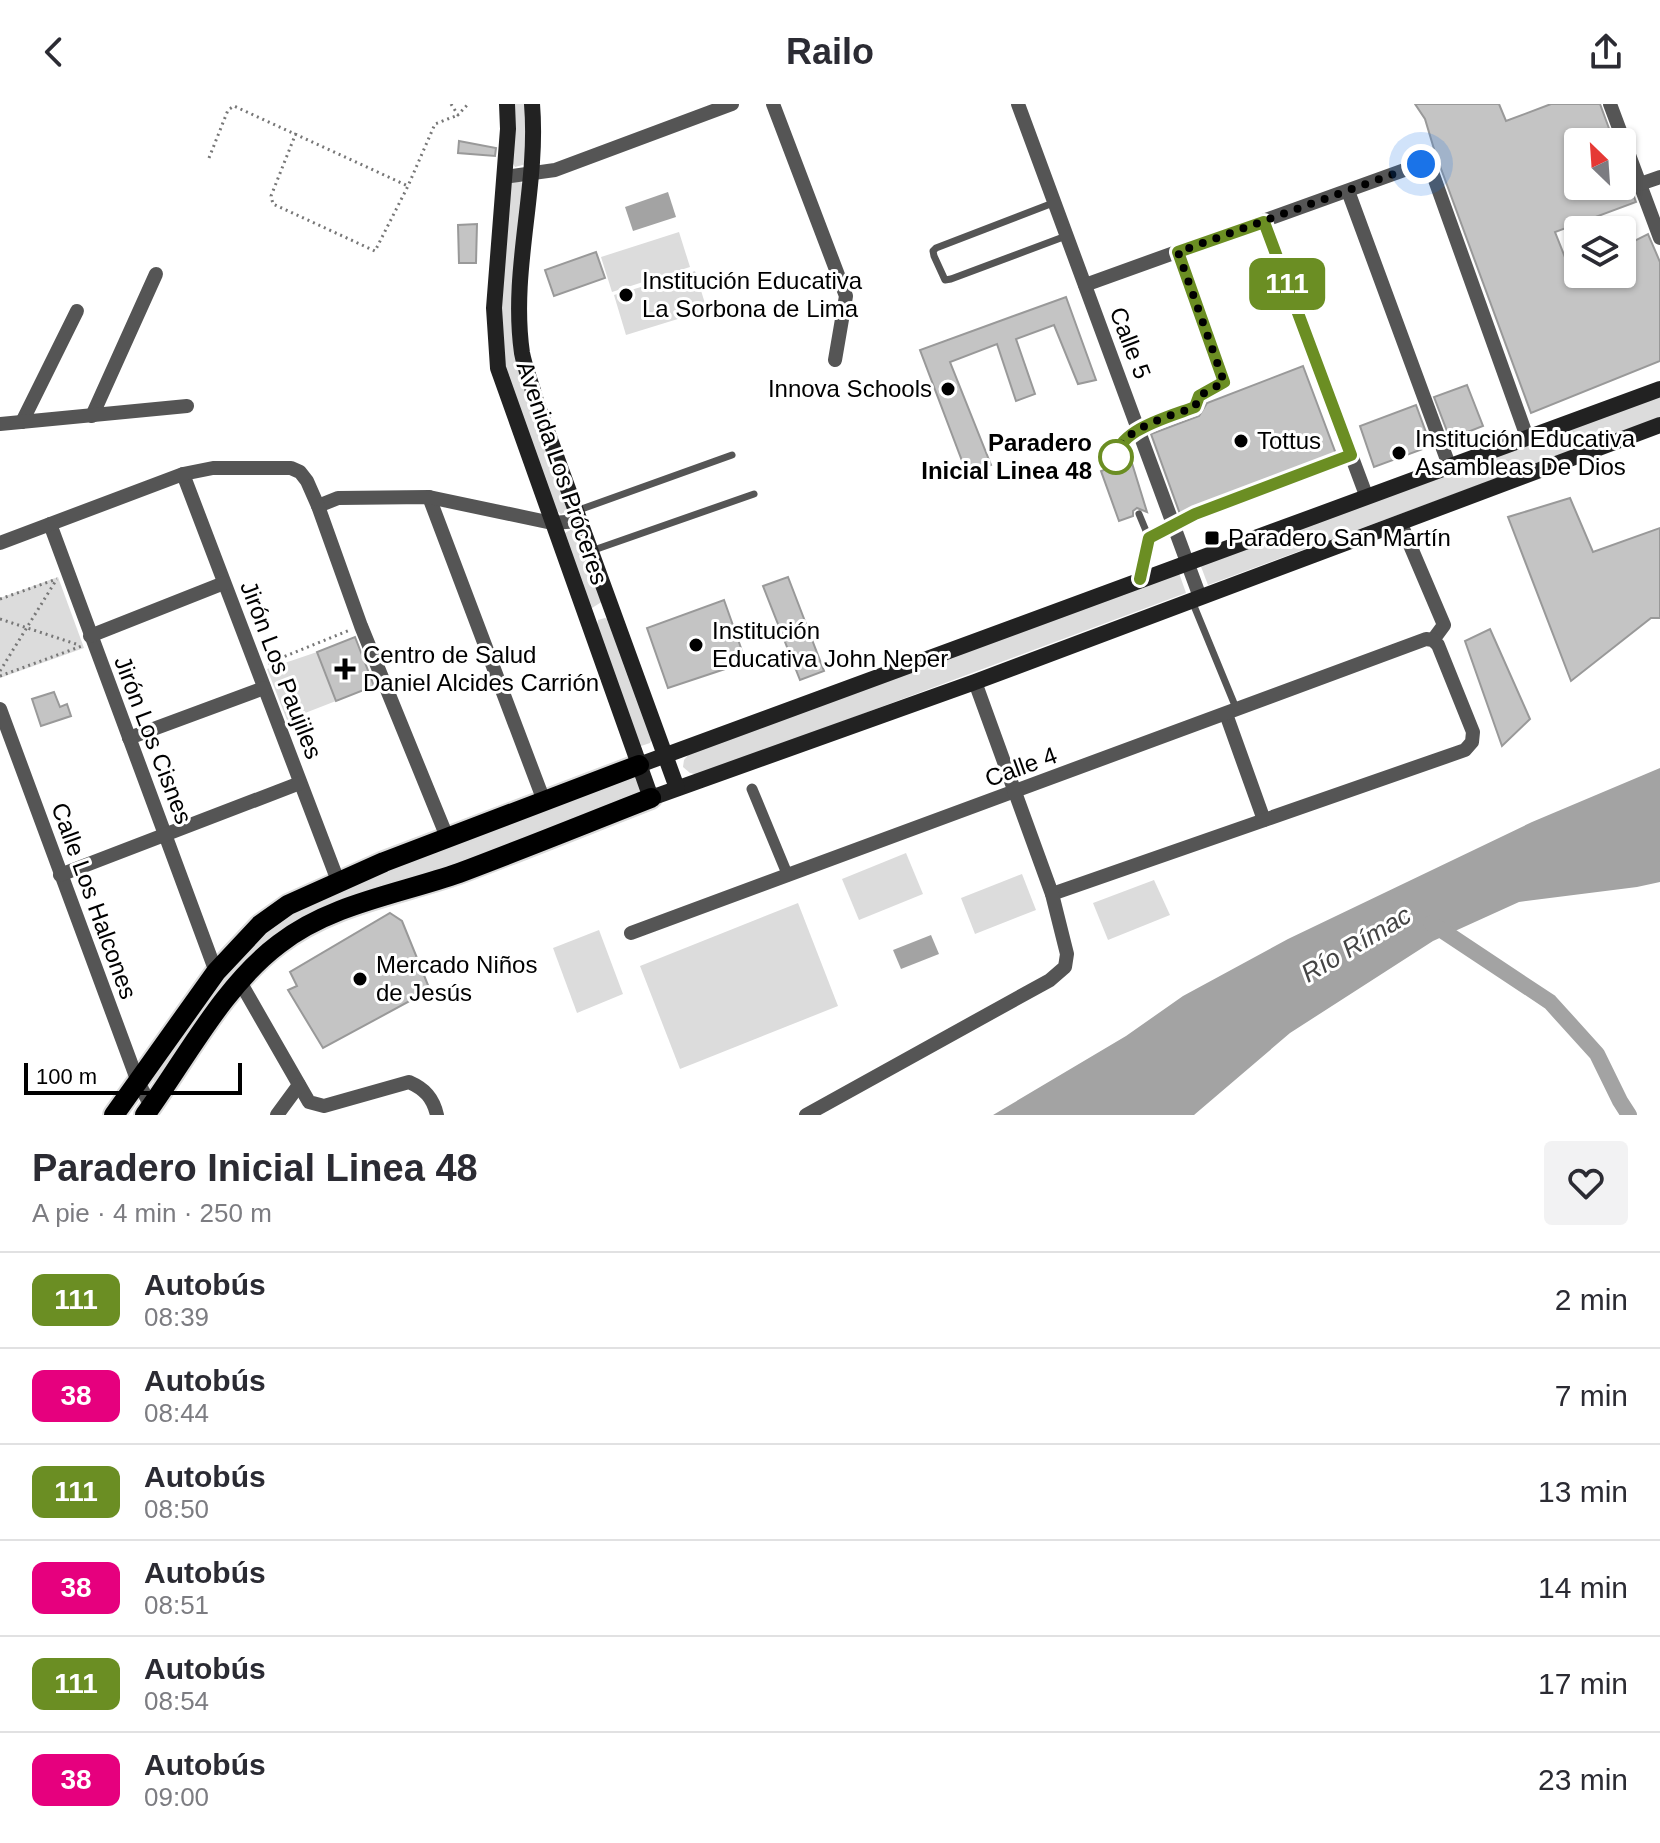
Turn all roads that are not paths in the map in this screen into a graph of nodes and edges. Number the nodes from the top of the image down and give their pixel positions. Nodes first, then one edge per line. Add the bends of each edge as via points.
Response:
1 (507, 104) edge
2 (532, 104) edge
3 (773, 104) edge
4 (1018, 104) edge
5 (1610, 104) edge
6 (726, 105) edge
7 (531, 174) junction
8 (504, 177) junction
9 (1660, 177) edge
10 (1640, 184) junction
11 (1348, 191) junction
12 (1053, 203) junction
13 (1264, 222) junction
14 (1066, 236) junction
15 (1660, 238) edge
16 (1178, 252) junction
17 (156, 274) dead end
18 (1085, 285) junction
19 (77, 311) dead end
20 (835, 360) dead end
21 (1660, 389) edge
22 (187, 406) dead end
23 (92, 416) junction
24 (22, 422) junction
25 (0, 424) edge
26 (1660, 425) edge
27 (1139, 428) junction
28 (1527, 437) junction
29 (732, 455) dead end
30 (1351, 455) junction
31 (1118, 465) dead end
32 (1449, 465) junction
33 (183, 474) junction
34 (754, 494) dead end
35 (1366, 495) junction
36 (429, 497) junction
37 (318, 506) junction
38 (1139, 514) dead end
39 (578, 516) junction
40 (552, 523) junction
41 (50, 524) junction
42 (1401, 524) junction
43 (1173, 525) junction
44 (1149, 538) junction
45 (0, 543) edge
46 (591, 551) junction
47 (1187, 561) junction
48 (1140, 579) junction
49 (224, 583) junction
50 (1196, 599) junction
51 (611, 609) junction
52 (586, 617) junction
53 (83, 638) junction
54 (1430, 639) junction
55 (975, 682) junction
56 (264, 688) junction
57 (0, 709) edge
58 (1231, 712) junction
59 (129, 738) junction
60 (664, 756) junction
61 (639, 765) junction
62 (300, 783) junction
63 (677, 788) junction
64 (752, 789) dead end
65 (1014, 793) junction
66 (651, 798) junction
67 (544, 801) junction
68 (1264, 820) junction
69 (165, 834) junction
70 (447, 837) junction
71 (60, 875) junction
72 (788, 876) junction
73 (338, 881) junction
74 (1052, 894) junction
75 (631, 933) dead end
76 (216, 972) junction
77 (239, 980) junction
78 (138, 1082) junction
79 (299, 1085) junction
80 (148, 1111) edge
81 (114, 1115) edge
82 (277, 1115) edge
83 (437, 1115) edge
84 (806, 1115) edge

1 - 8 main road, Avenida Los Próceres
2 - 7 main road, Avenida Los Próceres
3 - 20 street via 846,296
4 - 12 street, Calle 5
5 - 10 street
6 - 7 street via 555,170
7 - 8 street
7 - 39 main road, Avenida Los Próceres via 519,308 522,356
8 - 40 main road, Avenida Los Próceres via 494,308 498,368
9 - 10 street
10 - 15 street
11 - 13 street
11 - 28 street via 1421,164 1431,169
11 - 32 street
12 - 14 street, Calle 5
12 - 14 lane via 936,248 934,256 945,280
13 - 16 street
13 - 30 street
14 - 18 street, Calle 5
16 - 18 street
16 - 27 street via 1224,382 1199,396 1195,407
17 - 23 street
18 - 27 street, Calle 5
19 - 24 street
21 - 28 main road
22 - 23 street
23 - 24 street
24 - 25 street
26 - 42 main road
27 - 31 lane via 1118,447
27 - 43 street, Calle 5
28 - 32 main road
29 - 39 lane
30 - 35 street
30 - 43 lane
32 - 35 main road
33 - 37 street via 213,468 291,468 307,481
33 - 41 street
33 - 49 street, Jirón Los Paujiles
34 - 46 lane
35 - 47 main road
36 - 37 street via 338,498
36 - 40 street
36 - 67 street
37 - 70 street
38 - 44 lane
39 - 40 street
39 - 46 main road, Avenida Los Próceres
40 - 52 main road, Avenida Los Próceres
41 - 45 street
41 - 53 street, Jirón Los Cisnes
42 - 50 main road
42 - 54 street via 1444,625
43 - 44 lane
43 - 47 street, Calle 5
44 - 48 lane
46 - 51 main road, Avenida Los Próceres
47 - 48 main road
47 - 50 street, Calle 5
48 - 60 main road
49 - 53 street
49 - 56 street, Jirón Los Paujiles
50 - 55 main road
50 - 58 lane
51 - 52 main road
51 - 60 main road, Avenida Los Próceres
52 - 61 main road, Avenida Los Próceres
53 - 59 street, Jirón Los Cisnes
54 - 58 street, Calle 4
54 - 68 street via 1473,732 1465,750
55 - 63 main road
55 - 65 street
56 - 59 street
56 - 62 street, Jirón Los Paujiles
57 - 71 street, Calle Los Halcones
58 - 65 street, Calle 4
58 - 68 street
59 - 69 street, Jirón Los Cisnes
60 - 61 main road
60 - 63 main road, Avenida Los Próceres
61 - 66 main road, Avenida Los Próceres
61 - 67 main road
62 - 69 street
62 - 73 street, Jirón Los Paujiles
63 - 66 main road
64 - 72 street
65 - 72 street, Calle 4
65 - 74 street
66 - 77 main road via 309,924
67 - 70 main road
68 - 74 street
69 - 71 street
69 - 76 street, Jirón Los Cisnes
70 - 73 main road
71 - 78 street, Calle Los Halcones
72 - 75 street, Calle 4
73 - 76 main road via 260,925
74 - 84 street via 1067,954 1065,967
76 - 78 main road
77 - 79 street
77 - 80 main road
78 - 80 street, Calle Los Halcones
78 - 81 main road
79 - 82 street
79 - 83 street via 309,1102 324,1106 409,1082 423,1088

